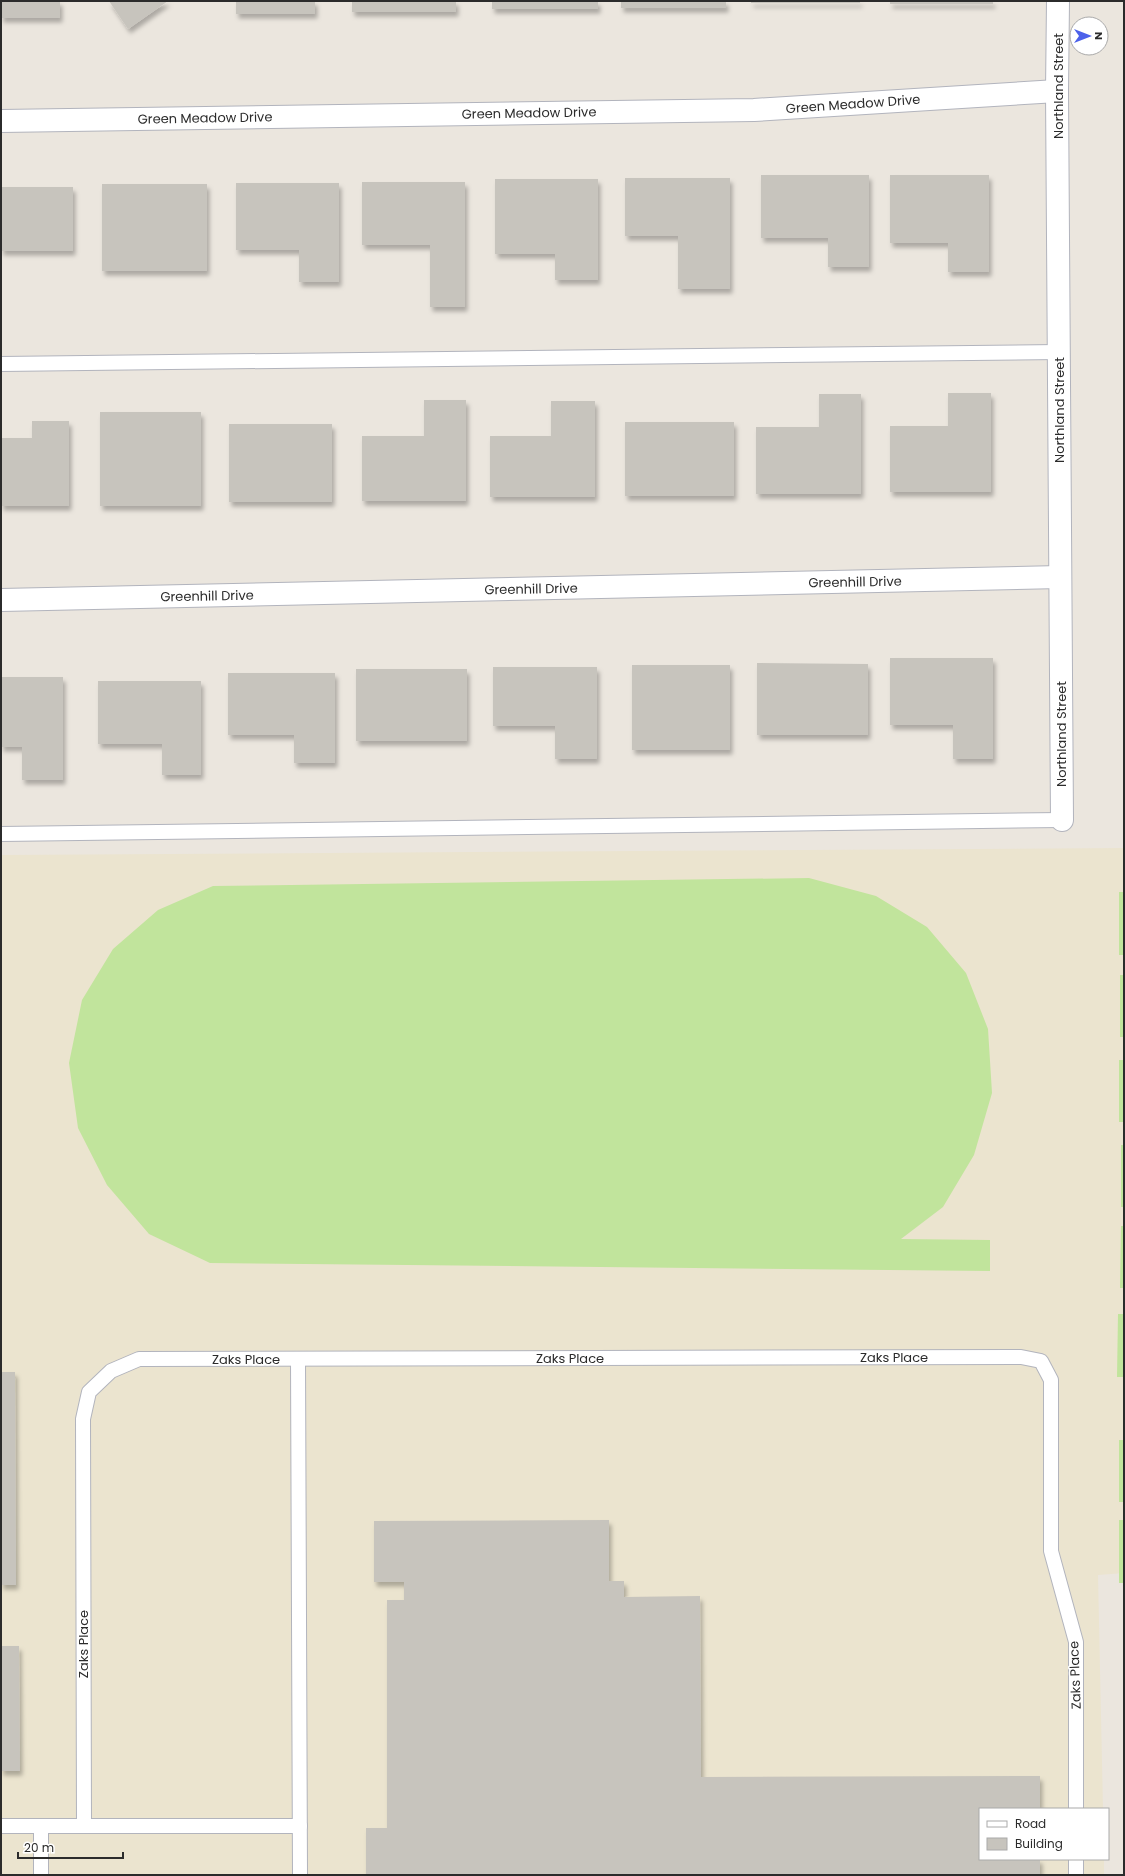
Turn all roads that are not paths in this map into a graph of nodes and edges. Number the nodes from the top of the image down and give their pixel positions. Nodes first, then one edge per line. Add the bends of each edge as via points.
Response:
1 (1058, 1) edge
2 (1057, 91) junction
3 (1, 121) edge
4 (1059, 352) junction
5 (1, 364) edge
6 (1060, 577) junction
7 (1, 600) edge
8 (1062, 820) joint
9 (1, 834) edge
10 (298, 1359) junction
11 (1076, 1808) edge
12 (1, 1826) edge
13 (42, 1826) junction
14 (84, 1826) junction
15 (300, 1826) junction
16 (1076, 1860) edge
17 (41, 1875) edge
18 (300, 1875) edge
19 (1076, 1875) edge

1 - 2 street, Northland Street
2 - 3 street, Green Meadow Drive via 754,110
2 - 4 street, Northland Street
4 - 5 lane
4 - 6 street, Northland Street
6 - 7 street, Greenhill Drive
6 - 8 street, Northland Street
8 - 9 lane
10 - 11 lane, Zaks Place via 1021,1357 1041,1360 1051,1380 1051,1551 1076,1642
10 - 14 lane, Zaks Place via 139,1359 111,1371 89,1392 83,1419
10 - 15 lane
12 - 13 lane
13 - 14 lane
13 - 17 lane
14 - 15 lane
15 - 18 lane
16 - 19 lane

